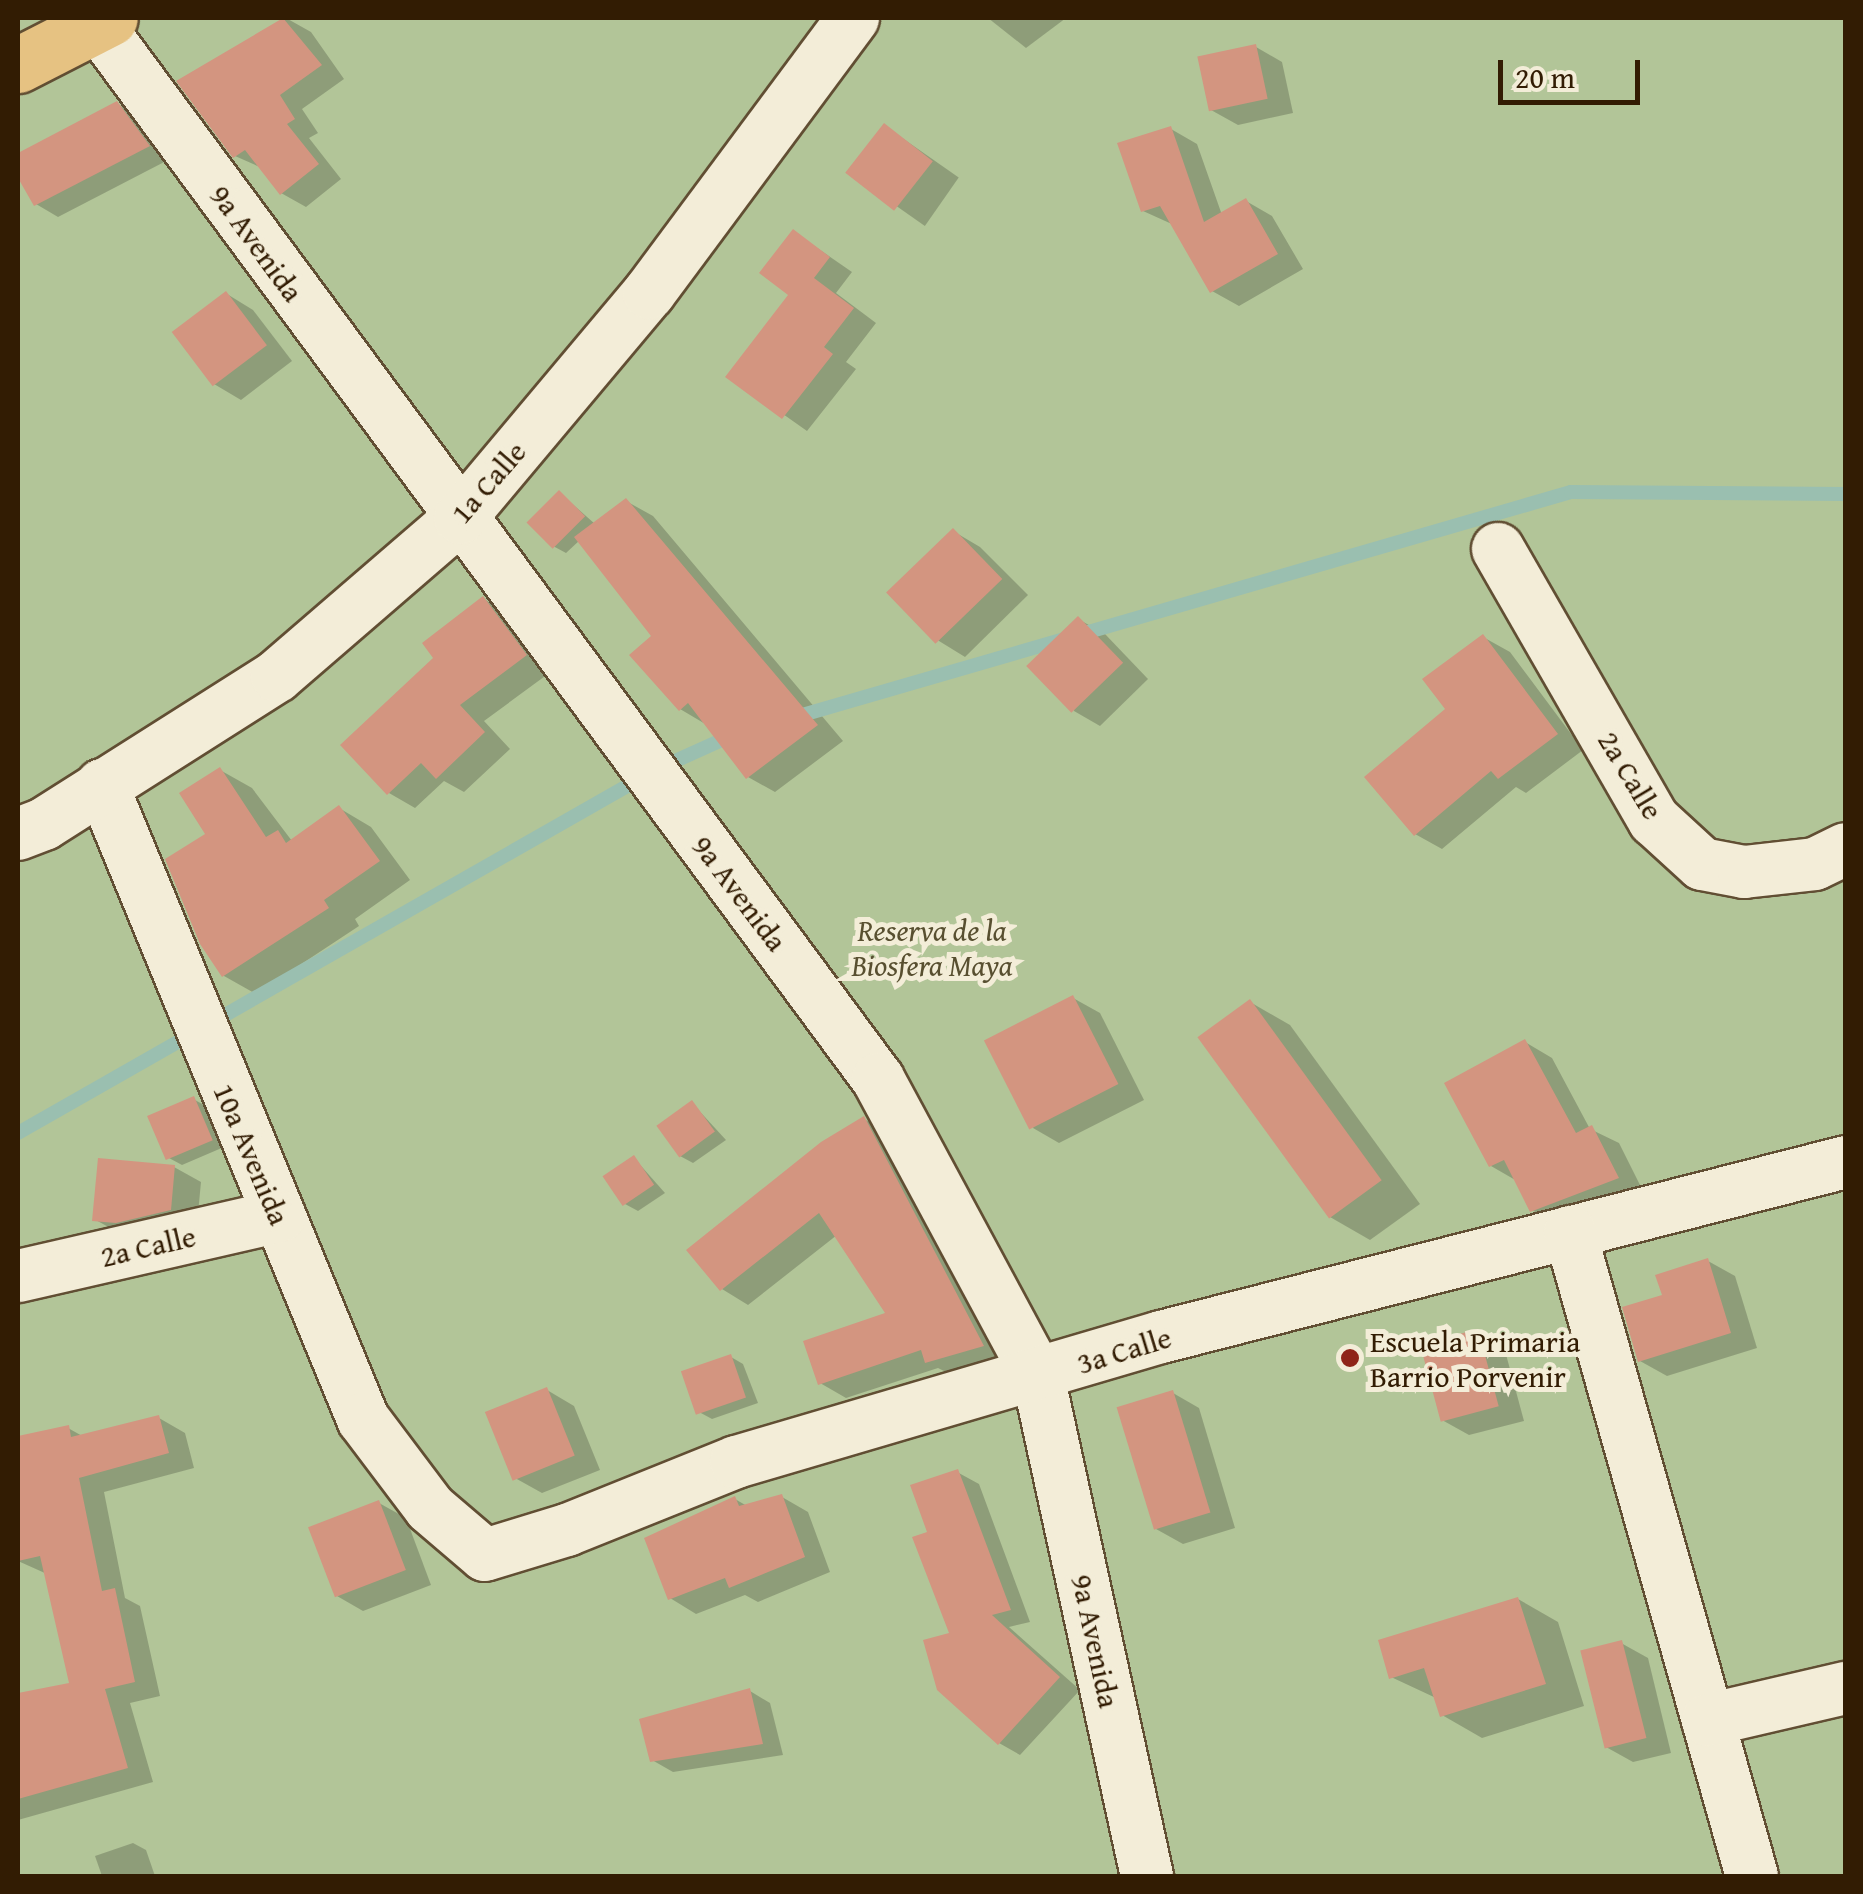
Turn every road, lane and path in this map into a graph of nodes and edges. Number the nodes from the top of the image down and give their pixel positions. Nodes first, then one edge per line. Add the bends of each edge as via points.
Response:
1 (854, 18) edge
2 (103, 21) edge
3 (18, 65) edge
4 (460, 518) junction
5 (1498, 549) dead end
6 (102, 785) junction
7 (18, 834) edge
8 (1846, 849) edge
9 (1846, 1162) edge
10 (278, 1216) junction
11 (1570, 1232) junction
12 (18, 1276) edge
13 (1038, 1376) junction
14 (430, 1508) joint
15 (1846, 1688) edge
16 (1708, 1720) junction
17 (1146, 1876) edge
18 (1752, 1876) edge

1 - 4 street, 1a Calle via 649,293
2 - 3 highway
2 - 4 street, 9a Avenida
4 - 6 street, 1a Calle via 276,676
4 - 13 street, 9a Avenida via 878,1079
5 - 8 street, 2a Calle via 1654,820 1702,864 1744,872 1815,864
6 - 7 street, 1a Calle
6 - 10 street, 10a Avenida
9 - 11 street, 3a Calle
10 - 12 street, 2a Calle
10 - 14 street, 10a Avenida via 363,1419
11 - 13 street, 3a Calle
11 - 16 street
13 - 14 street, 3a Calle via 736,1462 567,1530 485,1555
13 - 17 street, 9a Avenida
15 - 16 street
16 - 18 street

